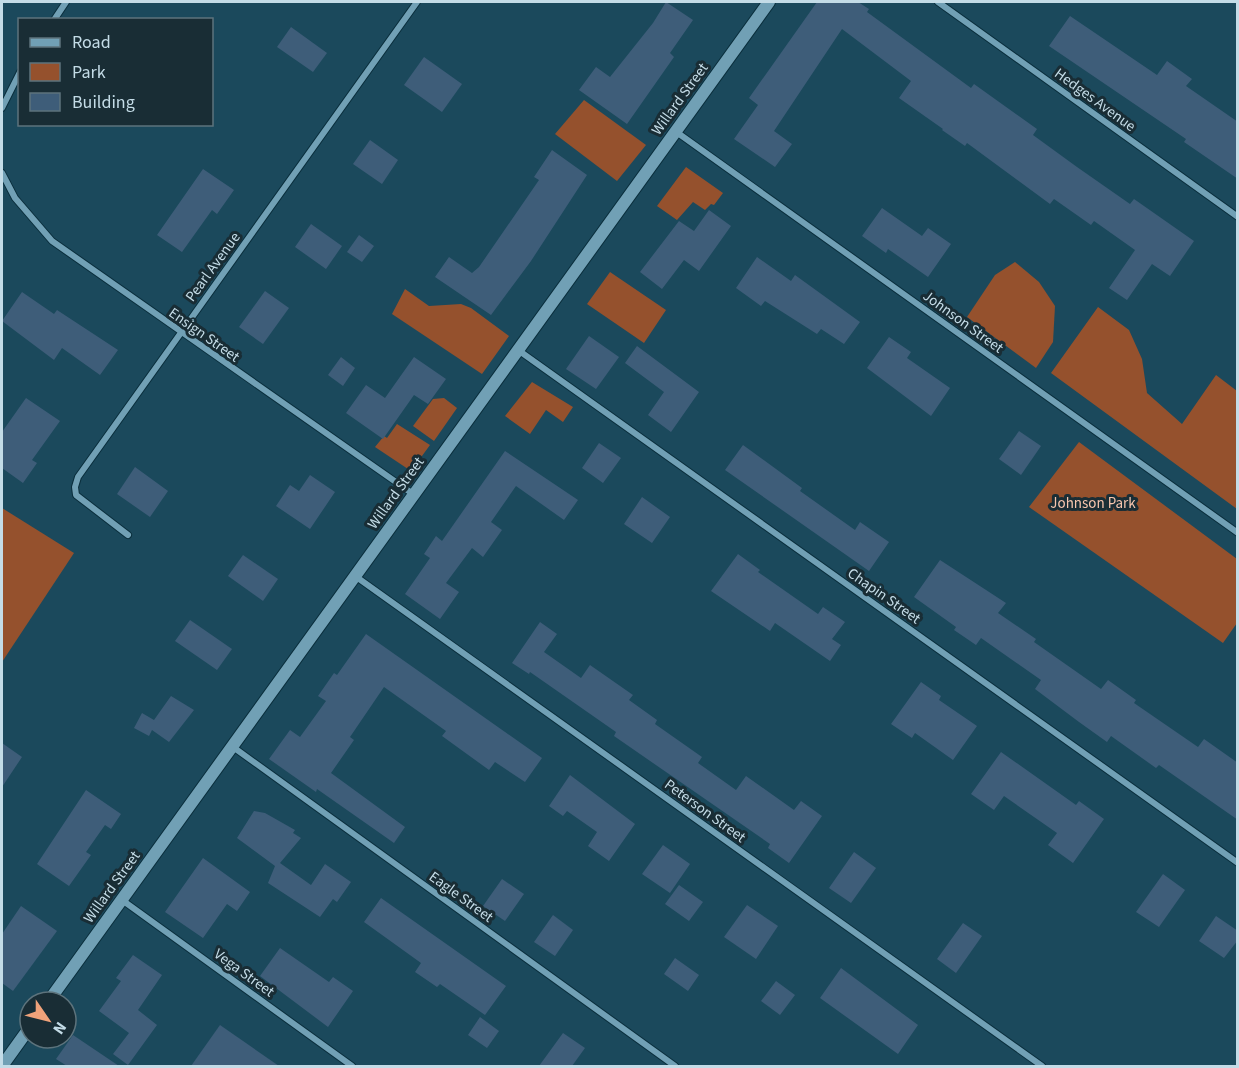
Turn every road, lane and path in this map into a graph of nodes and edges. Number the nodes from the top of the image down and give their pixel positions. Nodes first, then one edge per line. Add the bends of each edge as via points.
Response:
1 (66, 2) edge
2 (417, 2) edge
3 (769, 2) edge
4 (938, 2) edge
5 (55, 18) edge
6 (18, 76) edge
7 (2, 108) edge
8 (675, 131) junction
9 (2, 173) edge
10 (1238, 217) edge
11 (180, 333) junction
12 (518, 350) junction
13 (413, 494) junction
14 (1238, 533) edge
15 (128, 536) dead end
16 (355, 575) junction
17 (232, 746) junction
18 (1238, 863) edge
19 (122, 900) junction
20 (57, 990) edge
21 (18, 1044) edge
22 (2, 1066) edge
23 (352, 1066) edge
24 (675, 1066) edge
25 (1042, 1066) edge

1 - 5 street
2 - 11 street, Pearl Avenue
3 - 8 street, Willard Street
4 - 10 street, Hedges Avenue
6 - 7 street
8 - 12 street, Willard Street
8 - 14 street, Johnson Street
9 - 11 street, Ensign Street via 15,198 51,241
11 - 13 street, Ensign Street
11 - 15 street, Pearl Avenue via 78,477 75,487 76,495
12 - 13 street, Willard Street
12 - 18 street, Chapin Street
13 - 16 street, Willard Street
16 - 17 street, Willard Street
16 - 25 street, Peterson Street
17 - 19 street, Willard Street
17 - 24 street, Eagle Street
19 - 20 street, Willard Street
19 - 23 street, Vega Street
21 - 22 street

